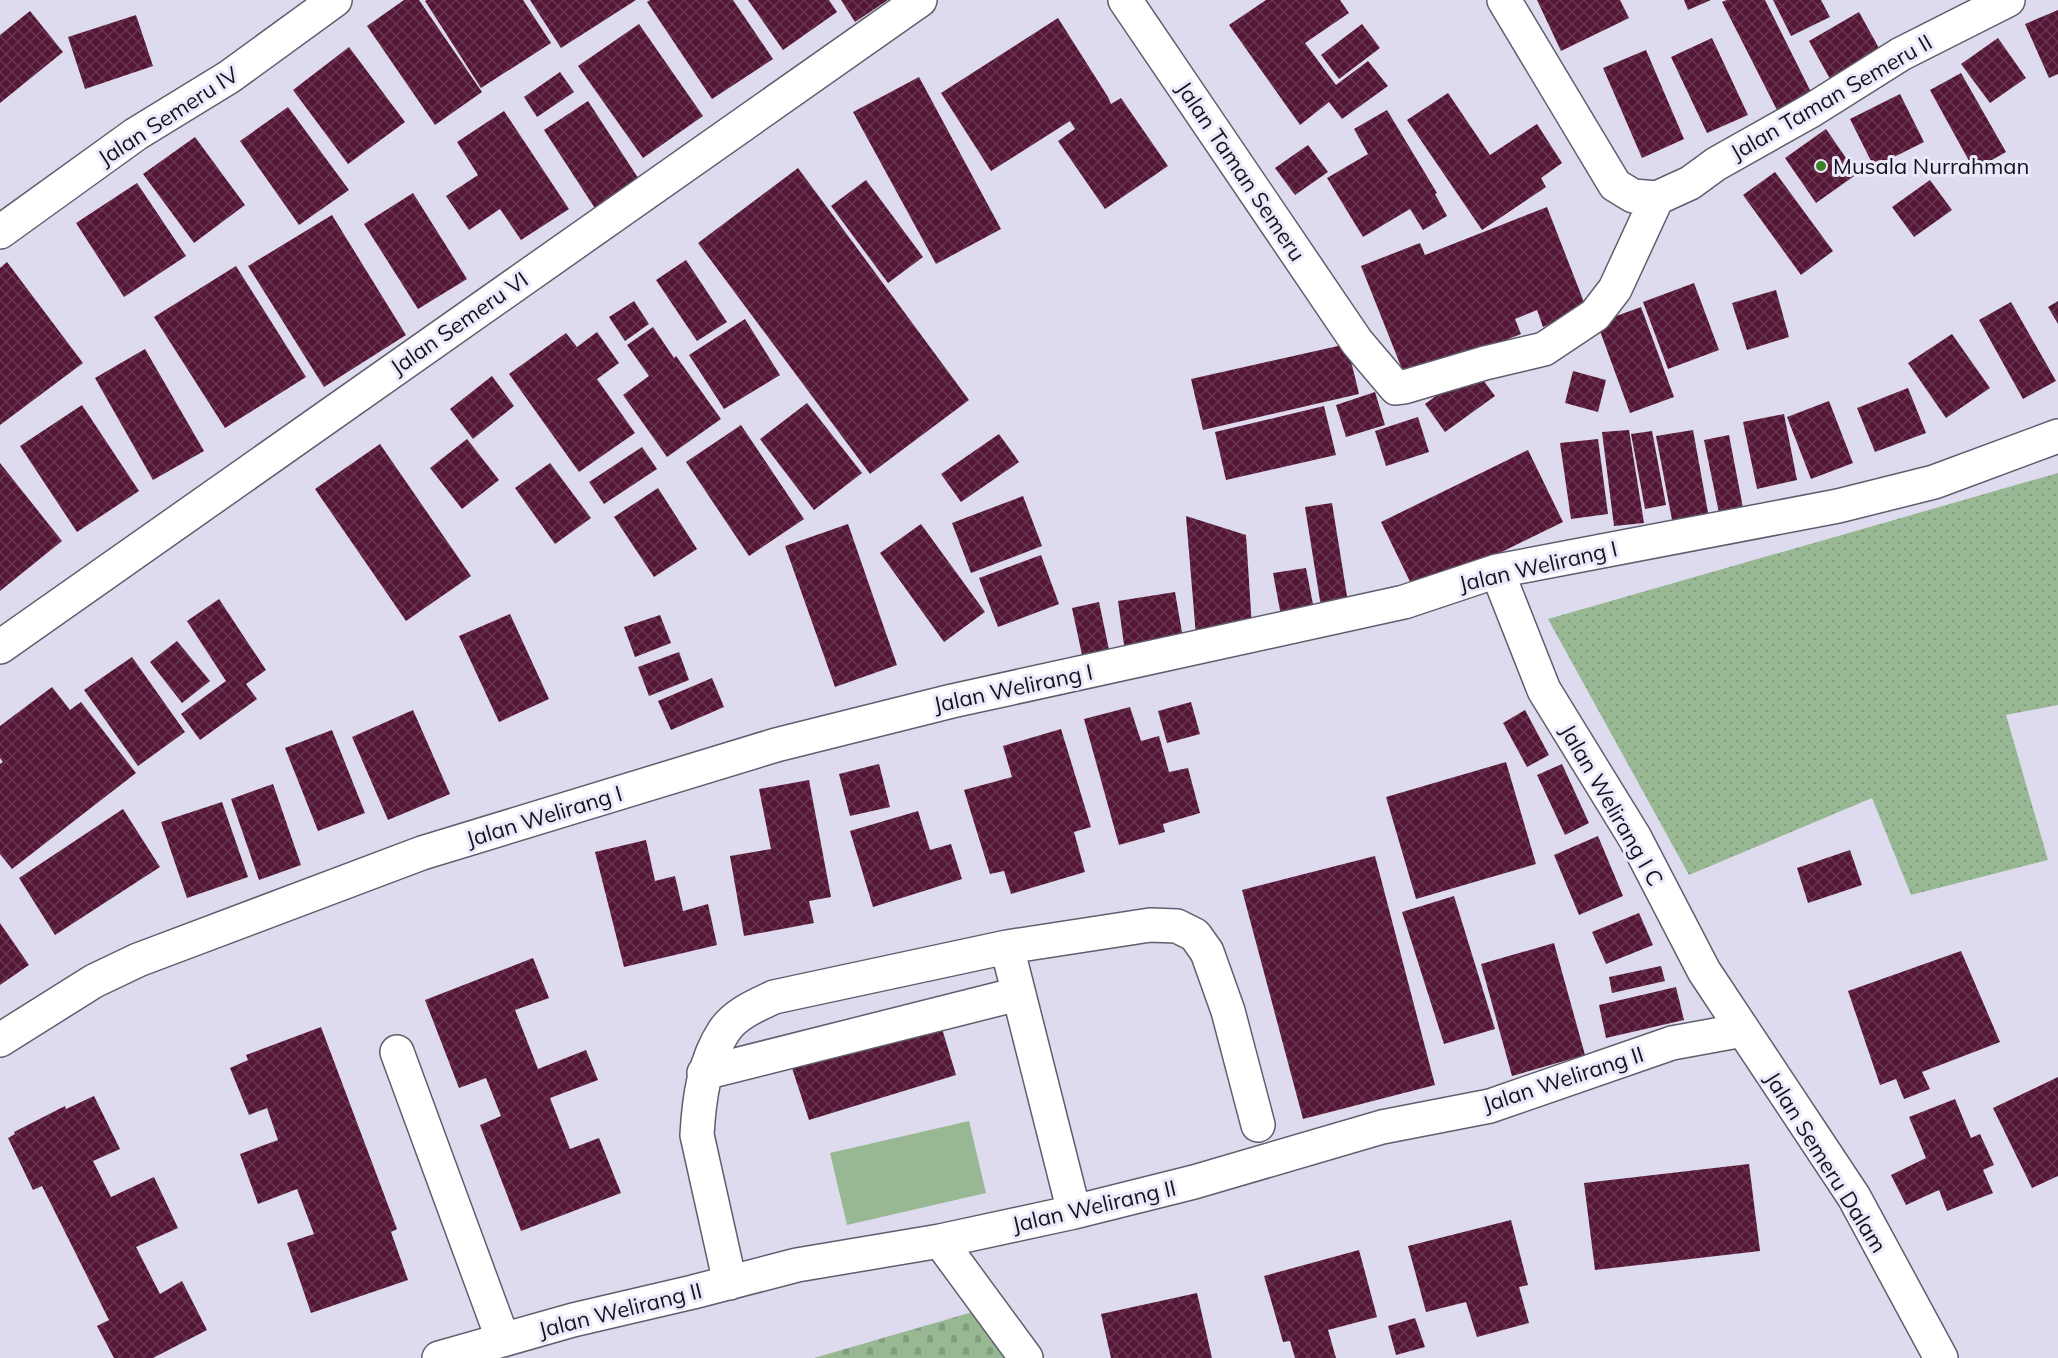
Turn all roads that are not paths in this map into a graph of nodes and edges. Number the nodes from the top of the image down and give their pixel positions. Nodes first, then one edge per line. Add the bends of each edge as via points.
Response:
1 (920, 0) edge
2 (1125, 0) edge
3 (1504, 0) edge
4 (2008, 0) edge
5 (313, 7) edge
6 (1657, 198) junction
7 (0, 232) edge
8 (2058, 436) edge
9 (1497, 571) junction
10 (0, 648) edge
11 (1007, 947) junction
12 (1018, 994) junction
13 (1743, 1030) junction
14 (0, 1040) edge
15 (397, 1053) dead end
16 (704, 1073) junction
17 (1258, 1125) dead end
18 (1074, 1212) junction
19 (940, 1240) junction
20 (730, 1283) junction
21 (503, 1340) junction
22 (439, 1358) edge
23 (1026, 1358) edge
24 (1941, 1358) edge

1 - 10 street, Jalan Semeru VI
2 - 6 street, Jalan Taman Semeru via 1357,342 1396,388 1544,348 1595,315 1615,289
3 - 6 street via 1615,185 1633,196
4 - 6 street, Jalan Taman Semeru II via 1901,54 1690,183
5 - 7 street, Jalan Semeru IV via 229,77 136,134
8 - 9 street, Jalan Welirang I via 1934,482 1848,503
9 - 13 street, Jalan Welirang I C via 1544,690 1635,838 1704,971
9 - 14 street, Jalan Welirang I via 1404,602 952,701 776,745 433,850 138,960 94,981
11 - 12 street
11 - 16 street via 774,997 747,1010 724,1030
11 - 17 street via 1150,925 1177,926 1195,935 1207,952 1228,1011
12 - 16 street
12 - 18 street
13 - 18 street, Jalan Welirang II via 1672,1042 1490,1106 1382,1127 1194,1182
13 - 24 street, Jalan Semeru Dalam via 1854,1197
15 - 21 street
16 - 20 street via 697,1135
18 - 19 street, Jalan Welirang II
19 - 20 street, Jalan Welirang II via 797,1265
19 - 23 street
20 - 21 street, Jalan Welirang II
21 - 22 street, Jalan Welirang II

